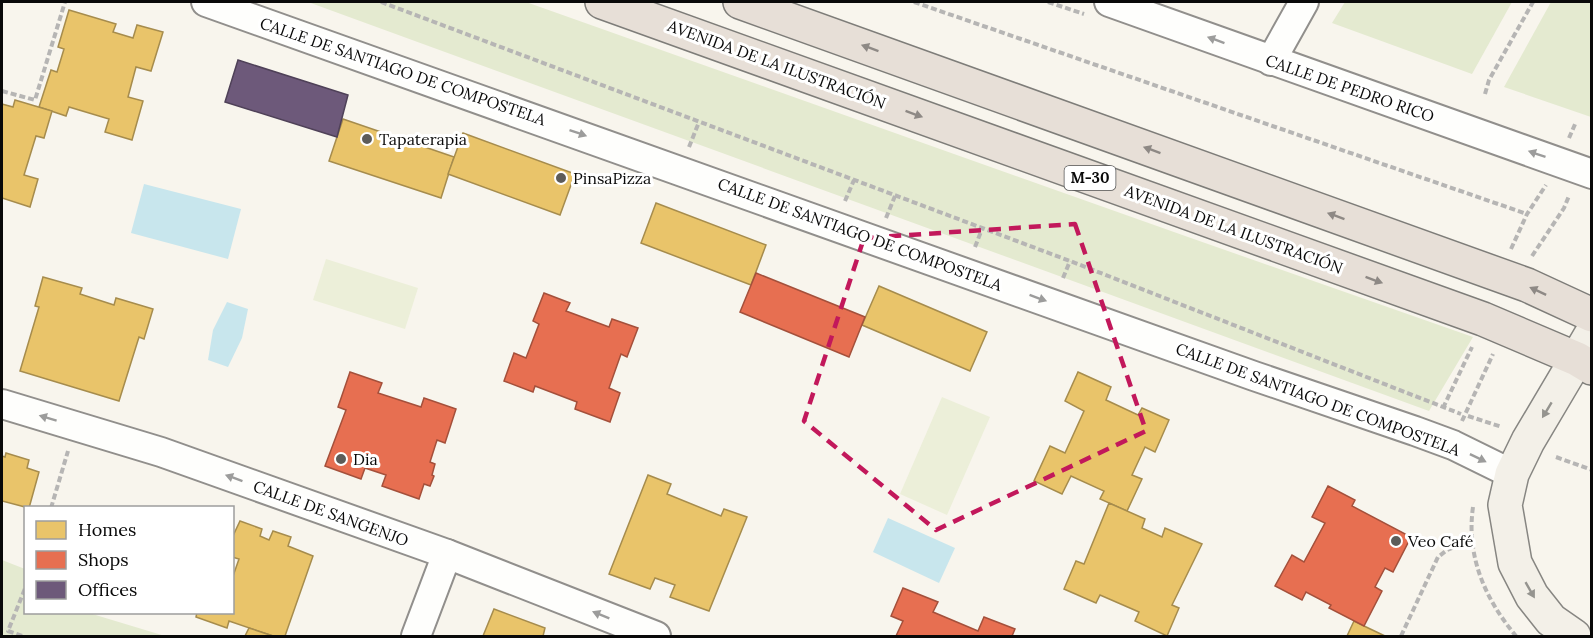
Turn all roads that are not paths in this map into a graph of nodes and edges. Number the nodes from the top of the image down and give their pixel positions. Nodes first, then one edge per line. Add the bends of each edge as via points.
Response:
1 (206, 2) edge
2 (602, 2) edge
3 (740, 2) edge
4 (1109, 2) edge
5 (1304, 2) edge
6 (1271, 61) junction
7 (1581, 182) edge
8 (1592, 315) edge
9 (1587, 353) edge
10 (2, 404) edge
11 (1512, 474) junction
12 (447, 554) junction
13 (1557, 631) edge
14 (416, 636) edge
15 (656, 636) edge

1 -> 11 street, CALLE DE SANTIAGO DE COMPOSTELA via 1453,445
2 -> 9 highway, AVENIDA DE LA ILUSTRACIÓN / M-30 via 1477,317
8 -> 3 highway via 1527,285
6 -> 4 street, CALLE DE PEDRO RICO
5 - 6 street
7 -> 6 street, CALLE DE PEDRO RICO
9 -> 11 main road via 1528,441
12 -> 10 street, CALLE DE SANGENJO via 161,452
11 -> 13 main road via 1505,505 1515,563
12 - 14 street
15 -> 12 street, CALLE DE SANGENJO

